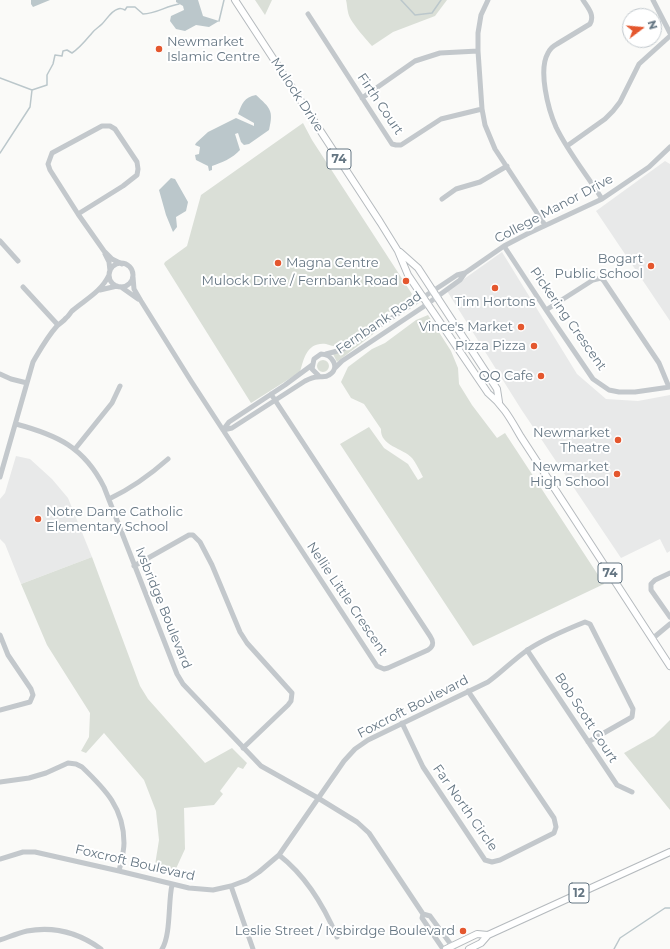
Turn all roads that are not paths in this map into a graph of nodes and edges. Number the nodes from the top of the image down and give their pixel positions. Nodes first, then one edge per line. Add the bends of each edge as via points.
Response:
1 (235, 0) edge
2 (488, 0) edge
3 (583, 0) edge
4 (653, 0) edge
5 (308, 14) dead end
6 (670, 34) edge
7 (478, 51) junction
8 (362, 98) junction
9 (482, 109) junction
10 (567, 146) junction
11 (670, 147) edge
12 (507, 166) junction
13 (602, 198) junction
14 (442, 199) dead end
15 (78, 214) junction
16 (545, 225) junction
17 (0, 240) edge
18 (504, 246) junction
19 (104, 251) junction
20 (398, 251) junction
21 (18, 261) dead end
22 (122, 264) junction
23 (465, 273) junction
24 (110, 274) junction
25 (132, 277) junction
26 (23, 287) dead end
27 (119, 287) junction
28 (100, 290) junction
29 (433, 290) junction
30 (424, 296) junction
31 (437, 296) junction
32 (141, 301) junction
33 (428, 303) junction
34 (546, 310) junction
35 (58, 324) junction
36 (326, 354) junction
37 (312, 365) junction
38 (335, 368) junction
39 (0, 374) edge
40 (319, 376) junction
41 (27, 383) junction
42 (120, 386) dead end
43 (670, 387) edge
44 (271, 394) junction
45 (275, 400) junction
46 (500, 402) junction
47 (16, 424) junction
48 (223, 430) junction
49 (74, 449) junction
50 (168, 459) dead end
51 (0, 477) edge
52 (109, 499) junction
53 (134, 566) junction
54 (670, 573) edge
55 (670, 618) edge
56 (670, 624) edge
57 (0, 635) edge
58 (652, 639) junction
59 (527, 650) junction
60 (670, 666) edge
61 (468, 691) junction
62 (0, 710) edge
63 (402, 723) junction
64 (588, 742) junction
65 (243, 748) junction
66 (0, 782) edge
67 (632, 792) dead end
68 (318, 798) junction
69 (670, 852) edge
70 (279, 855) junction
71 (0, 859) edge
72 (119, 871) junction
73 (172, 885) junction
74 (231, 886) junction
75 (423, 914) junction
76 (488, 935) junction
77 (337, 937) dead end
78 (0, 940) edge
79 (450, 948) edge
80 (101, 949) edge
81 (162, 949) edge
82 (253, 949) edge
83 (443, 949) edge
84 (469, 949) edge

1 - 20 main road, Mulock Drive / 74
2 - 7 street via 481,15
3 - 10 street via 591,13 590,24 556,44 548,53 543,76 551,113
4 - 6 street
5 - 8 street, Firth Court
6 - 10 street via 639,64 613,111
7 - 8 street via 440,53 415,61
7 - 9 street
8 - 9 street, Firth Court via 392,144 396,145 401,145 441,119
9 - 12 street via 488,135
10 - 13 street
11 - 13 street, College Manor Drive via 649,166
12 - 14 street via 480,182 456,189
12 - 16 street
13 - 16 street, College Manor Drive
15 - 15 street via 123,186 137,174 138,165 135,158 115,129 110,126 102,126 50,156 48,166
15 - 19 street
16 - 18 street, College Manor Drive
17 - 21 street
18 - 23 street, College Manor Drive
18 - 34 street, Pickering Crescent
19 - 22 street
19 - 24 street via 109,262
20 - 29 main road, Mulock Drive / 74 via 418,268
20 - 30 main road, Mulock Drive / 74 via 408,275
22 - 24 street via 115,266
22 - 25 street via 130,268
23 - 29 street, College Manor Drive
23 - 31 street, College Manor Drive via 460,280
24 - 27 street via 112,282
24 - 28 street
25 - 27 street via 129,284
25 - 32 street, Nellie Little Crescent via 134,289
26 - 35 street
27 - 28 street
27 - 32 street, Nellie Little Crescent
28 - 35 street
29 - 30 street, College Manor Drive
29 - 31 main road, Mulock Drive / 74
30 - 33 main road, Mulock Drive / 74
30 - 36 street, Fernbank Road via 350,345
31 - 33 street, Fernbank Road
31 - 46 main road, Mulock Drive / 74 via 497,389
32 - 48 street, Nellie Little Crescent
33 - 38 street, Fernbank Road
33 - 46 main road, Mulock Drive / 74 via 488,393
34 - 43 street, Pickering Crescent via 593,378 609,390 635,392
34 - 43 street via 593,280 601,278 659,363
35 - 41 street via 33,362
36 - 37 street via 316,357
36 - 38 street via 334,361
37 - 40 street via 314,372
37 - 44 street
38 - 40 street via 328,376
39 - 41 street
40 - 45 street via 305,381
41 - 47 street
42 - 49 street via 112,403
44 - 45 street, Nellie Little Crescent
44 - 48 street via 228,422
45 - 48 street via 232,428
45 - 48 street, Nellie Little Crescent via 430,636 433,643 428,650 384,670 377,666
46 - 58 main road, Mulock Drive / 74
47 - 49 street, Ivsbridge Boulevard via 51,435
47 - 51 street
49 - 52 street, Ivsbridge Boulevard via 98,476
50 - 52 street via 140,481
52 - 53 street, Ivsbridge Boulevard
53 - 65 street, Ivsbridge Boulevard via 177,674 194,697
53 - 65 street via 189,535 196,537 212,565 240,632 292,693 288,705
54 - 55 street via 651,584 651,590
56 - 58 street
57 - 62 street via 8,655 33,695 30,702
58 - 60 main road, Mulock Drive / 74
59 - 61 street, Foxcroft Boulevard via 495,677
59 - 64 street, Bob Scott Court
59 - 64 street, Foxcroft Boulevard via 584,622 590,624 633,709 632,718
61 - 63 street, Foxcroft Boulevard
61 - 63 street, Far North Circle via 554,818 556,827 554,833 500,860 485,860 423,767
63 - 68 street, Foxcroft Boulevard via 355,749
64 - 67 street, Bob Scott Court via 617,785
65 - 68 street, Ivsbridge Boulevard via 261,766
66 - 72 street via 29,778 68,763 82,767 111,797 117,807 124,844
68 - 70 street, Foxcroft Boulevard
68 - 75 street, Ivsbridge Boulevard via 370,833
69 - 76 main road, 12
70 - 74 street, Foxcroft Boulevard via 247,880
70 - 77 street via 314,893
71 - 72 street, Foxcroft Boulevard via 35,852
72 - 73 street, Foxcroft Boulevard
73 - 74 street, Foxcroft Boulevard via 213,890
73 - 81 street via 167,934
74 - 82 street
75 - 79 street, Ivsbridge Boulevard via 430,916
75 - 83 street, Ivsbridge Boulevard via 422,918
76 - 79 main road, 12 via 477,934
76 - 84 main road, 12 via 481,943
78 - 80 street via 26,932 51,930 85,938

